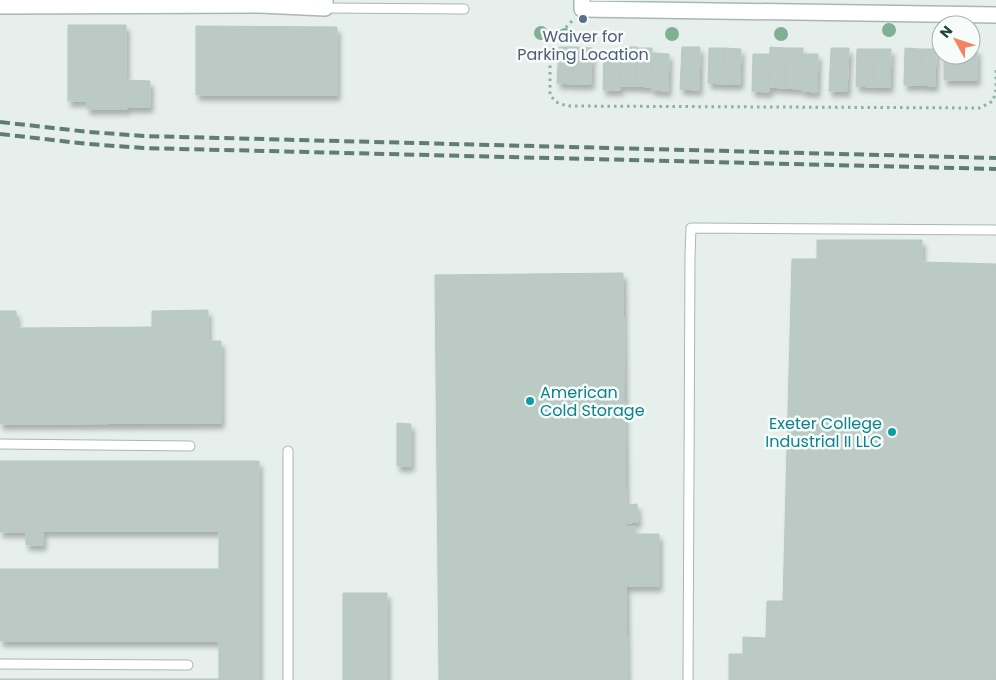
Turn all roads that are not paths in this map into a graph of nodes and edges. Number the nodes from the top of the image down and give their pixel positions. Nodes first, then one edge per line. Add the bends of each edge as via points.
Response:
1 (325, 4) edge
2 (582, 4) edge
3 (0, 6) edge
4 (703, 6) edge
5 (865, 6) edge
6 (464, 10) dead end
7 (996, 15) edge
8 (996, 230) edge
9 (0, 444) edge
10 (190, 446) dead end
11 (288, 451) dead end
12 (0, 664) edge
13 (188, 665) dead end
14 (288, 680) edge
15 (688, 680) edge

1 - 3 street
1 - 6 lane
2 - 4 street
4 - 5 street
5 - 7 street
8 - 15 lane via 691,228
9 - 10 lane
11 - 14 lane
12 - 13 lane

